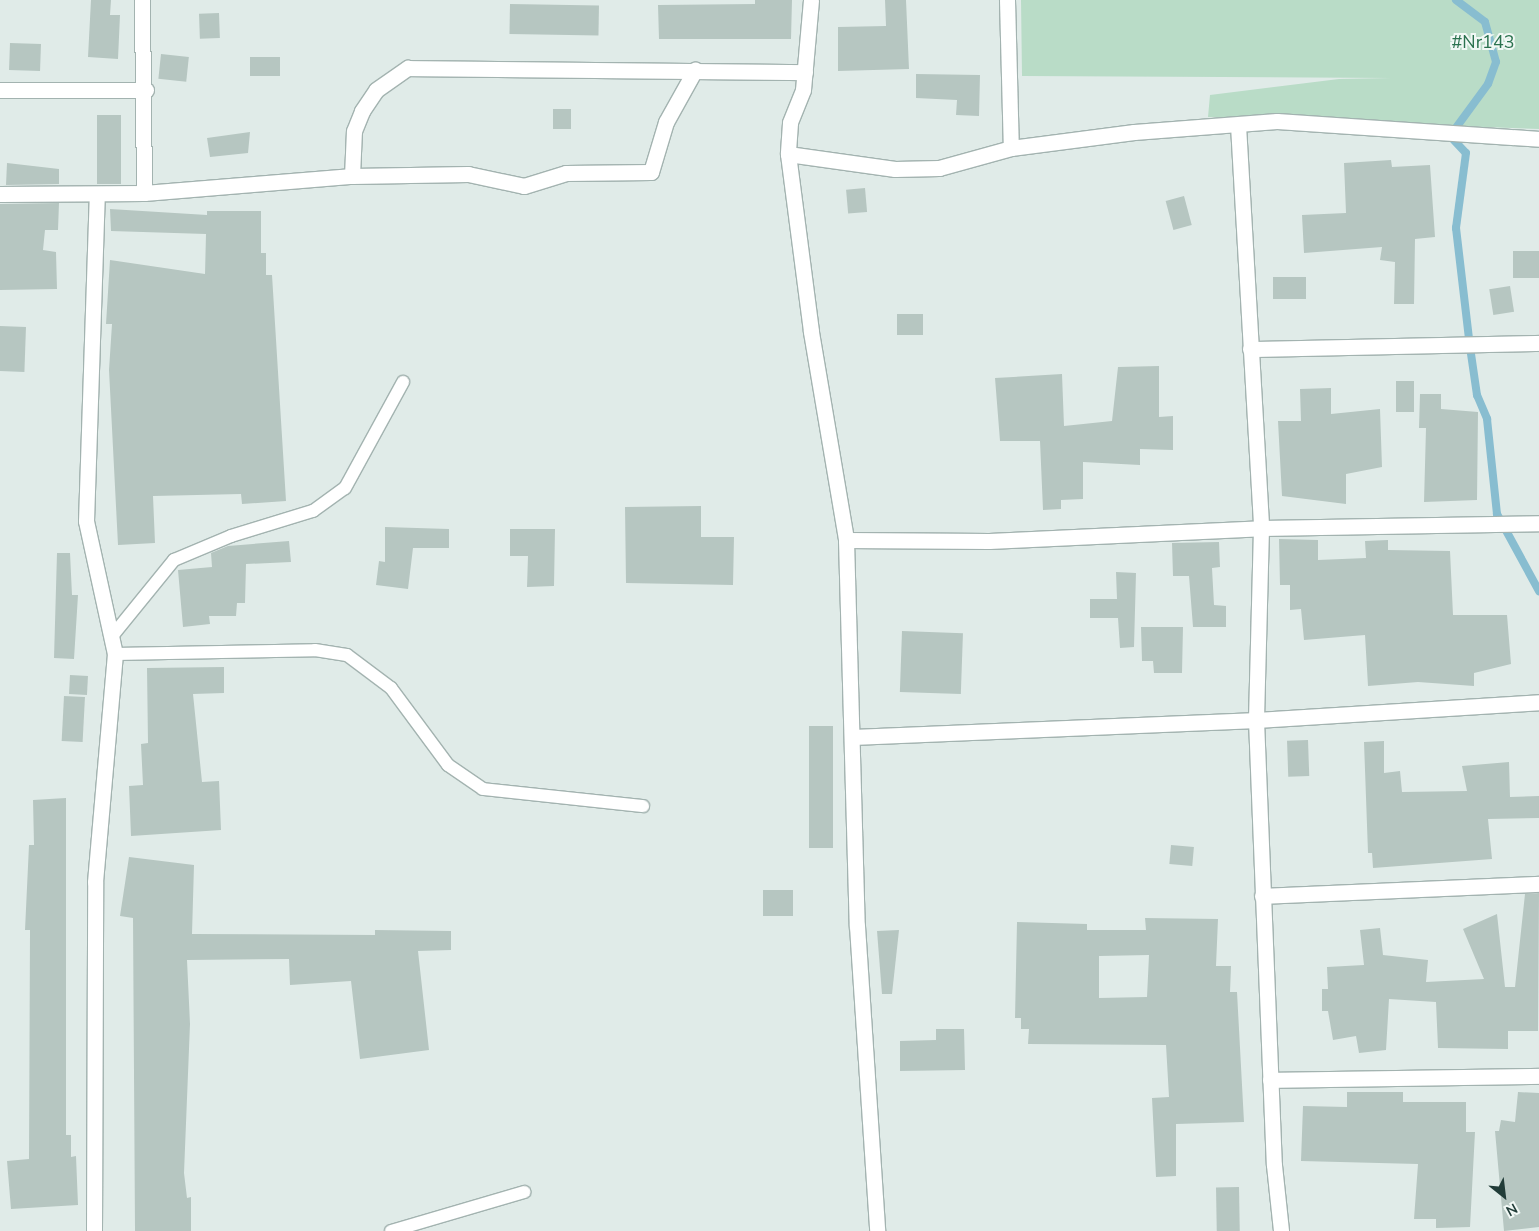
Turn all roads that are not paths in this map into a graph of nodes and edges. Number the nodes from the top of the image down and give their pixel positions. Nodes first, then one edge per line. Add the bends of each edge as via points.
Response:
1 (142, 0) edge
2 (811, 0) edge
3 (1007, 0) edge
4 (695, 70) junction
5 (805, 72) junction
6 (0, 90) edge
7 (146, 90) junction
8 (1238, 125) junction
9 (1539, 139) edge
10 (1011, 148) junction
11 (788, 154) junction
12 (352, 176) junction
13 (0, 194) edge
14 (96, 194) junction
15 (144, 194) junction
16 (1539, 342) edge
17 (1250, 349) junction
18 (403, 382) dead end
19 (1539, 523) edge
20 (1261, 528) junction
21 (846, 540) junction
22 (113, 635) junction
23 (115, 654) junction
24 (1539, 702) edge
25 (1256, 720) junction
26 (854, 737) junction
27 (643, 806) dead end
28 (1539, 884) edge
29 (1262, 896) junction
30 (1539, 1076) edge
31 (1270, 1080) junction
32 (524, 1192) dead end
33 (94, 1231) edge
34 (391, 1231) edge
35 (877, 1231) edge
36 (1281, 1231) edge

1 - 7 street
2 - 5 street
3 - 10 street
4 - 5 street
4 - 12 street via 666,122 651,172 566,173 524,186 468,174
4 - 12 street via 408,68 376,90 362,111 354,131
5 - 11 street
6 - 7 street
7 - 15 street
8 - 9 street via 1277,121
8 - 10 street via 1134,132
8 - 17 street
10 - 11 street via 940,168 895,169
11 - 21 street via 811,332
12 - 15 street
13 - 14 street
14 - 15 street
14 - 22 street via 86,521
16 - 17 street
17 - 20 street
18 - 22 lane via 345,488 312,511 231,536 174,560
19 - 20 street
20 - 21 street via 989,541
20 - 25 street
21 - 26 street
22 - 23 street
23 - 27 lane via 315,650 348,655 391,688 448,765 483,789
23 - 33 street via 95,882
24 - 25 street
25 - 26 street
25 - 29 street
26 - 35 street via 857,926
28 - 29 street
29 - 31 street
30 - 31 street
31 - 36 street
32 - 34 lane

